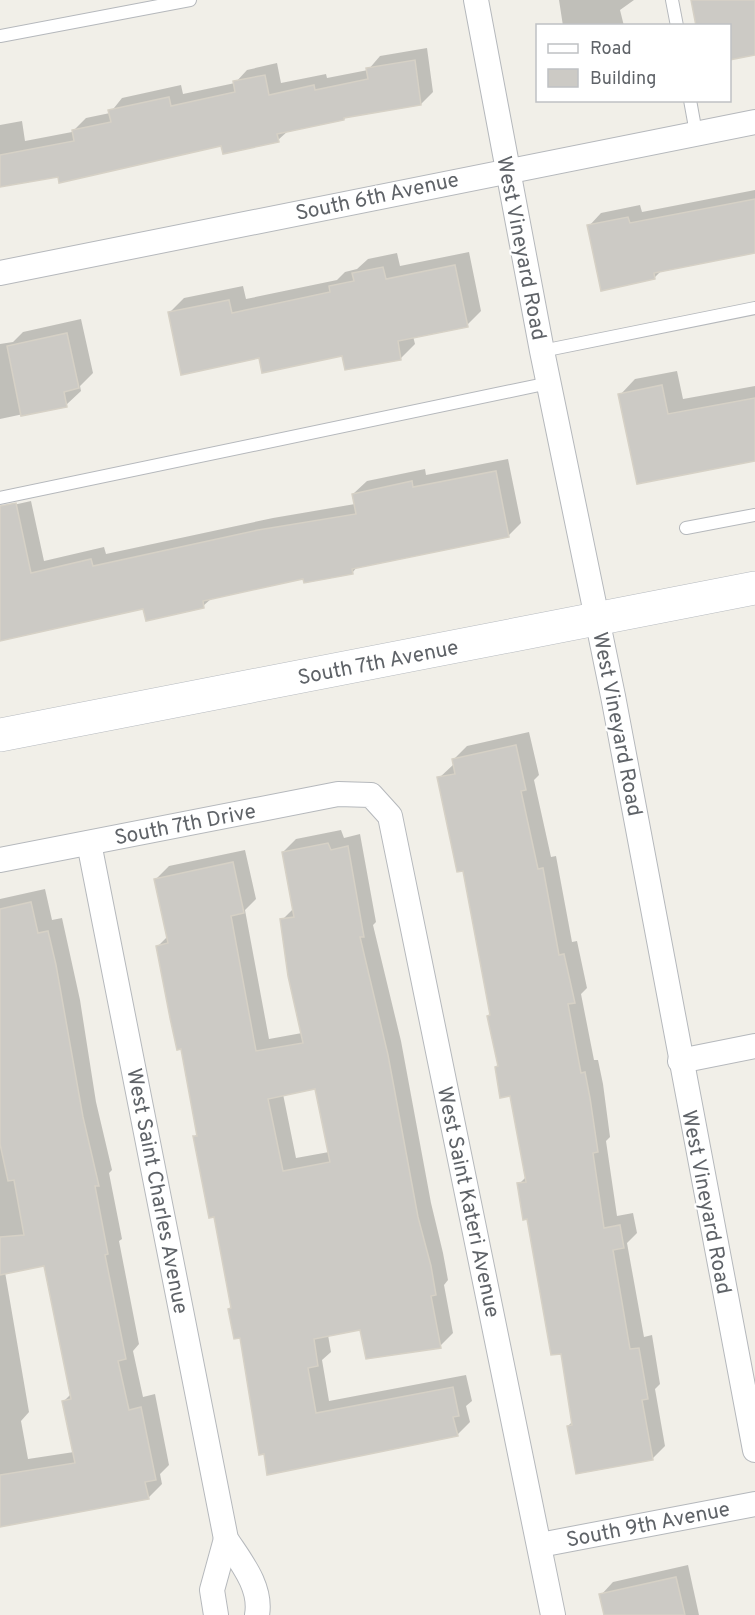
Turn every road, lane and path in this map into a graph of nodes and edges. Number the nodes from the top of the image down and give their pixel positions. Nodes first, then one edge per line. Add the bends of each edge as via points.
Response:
1 (190, 0) edge
2 (476, 0) edge
3 (672, 0) edge
4 (677, 24) edge
5 (0, 36) edge
6 (690, 102) edge
7 (755, 122) edge
8 (696, 133) junction
9 (507, 170) junction
10 (0, 273) edge
11 (755, 308) edge
12 (542, 351) junction
13 (549, 383) junction
14 (0, 498) edge
15 (755, 515) edge
16 (686, 528) dead end
17 (755, 588) edge
18 (597, 619) junction
19 (0, 735) edge
20 (371, 795) joint
21 (89, 843) junction
22 (0, 860) edge
23 (755, 1046) edge
24 (680, 1061) junction
25 (755, 1450) edge
26 (755, 1504) edge
27 (226, 1539) junction
28 (540, 1545) junction
29 (216, 1615) edge
30 (257, 1615) edge
31 (553, 1615) edge

1 - 5 lane
2 - 9 street, West Vineyard Road
3 - 4 lane
6 - 8 lane
7 - 8 street, South 6th Avenue
8 - 9 street, South 6th Avenue
9 - 10 street, South 6th Avenue
9 - 12 street, West Vineyard Road
11 - 12 lane
12 - 13 street, West Vineyard Road
13 - 14 lane
13 - 18 street, West Vineyard Road
15 - 16 lane
17 - 18 main road, South 7th Avenue
18 - 19 main road, South 7th Avenue
18 - 24 street, West Vineyard Road
20 - 21 street, South 7th Drive via 338,794
20 - 28 street, West Saint Kateri Avenue via 390,816
21 - 22 street, South 7th Drive
21 - 27 street, West Saint Charles Avenue
23 - 24 street
24 - 25 street, West Vineyard Road
26 - 28 street, South 9th Avenue
27 - 29 street, West Saint Charles Avenue via 212,1590
27 - 30 street, West Saint Charles Avenue via 253,1581
28 - 31 street, West Saint Kateri Avenue

